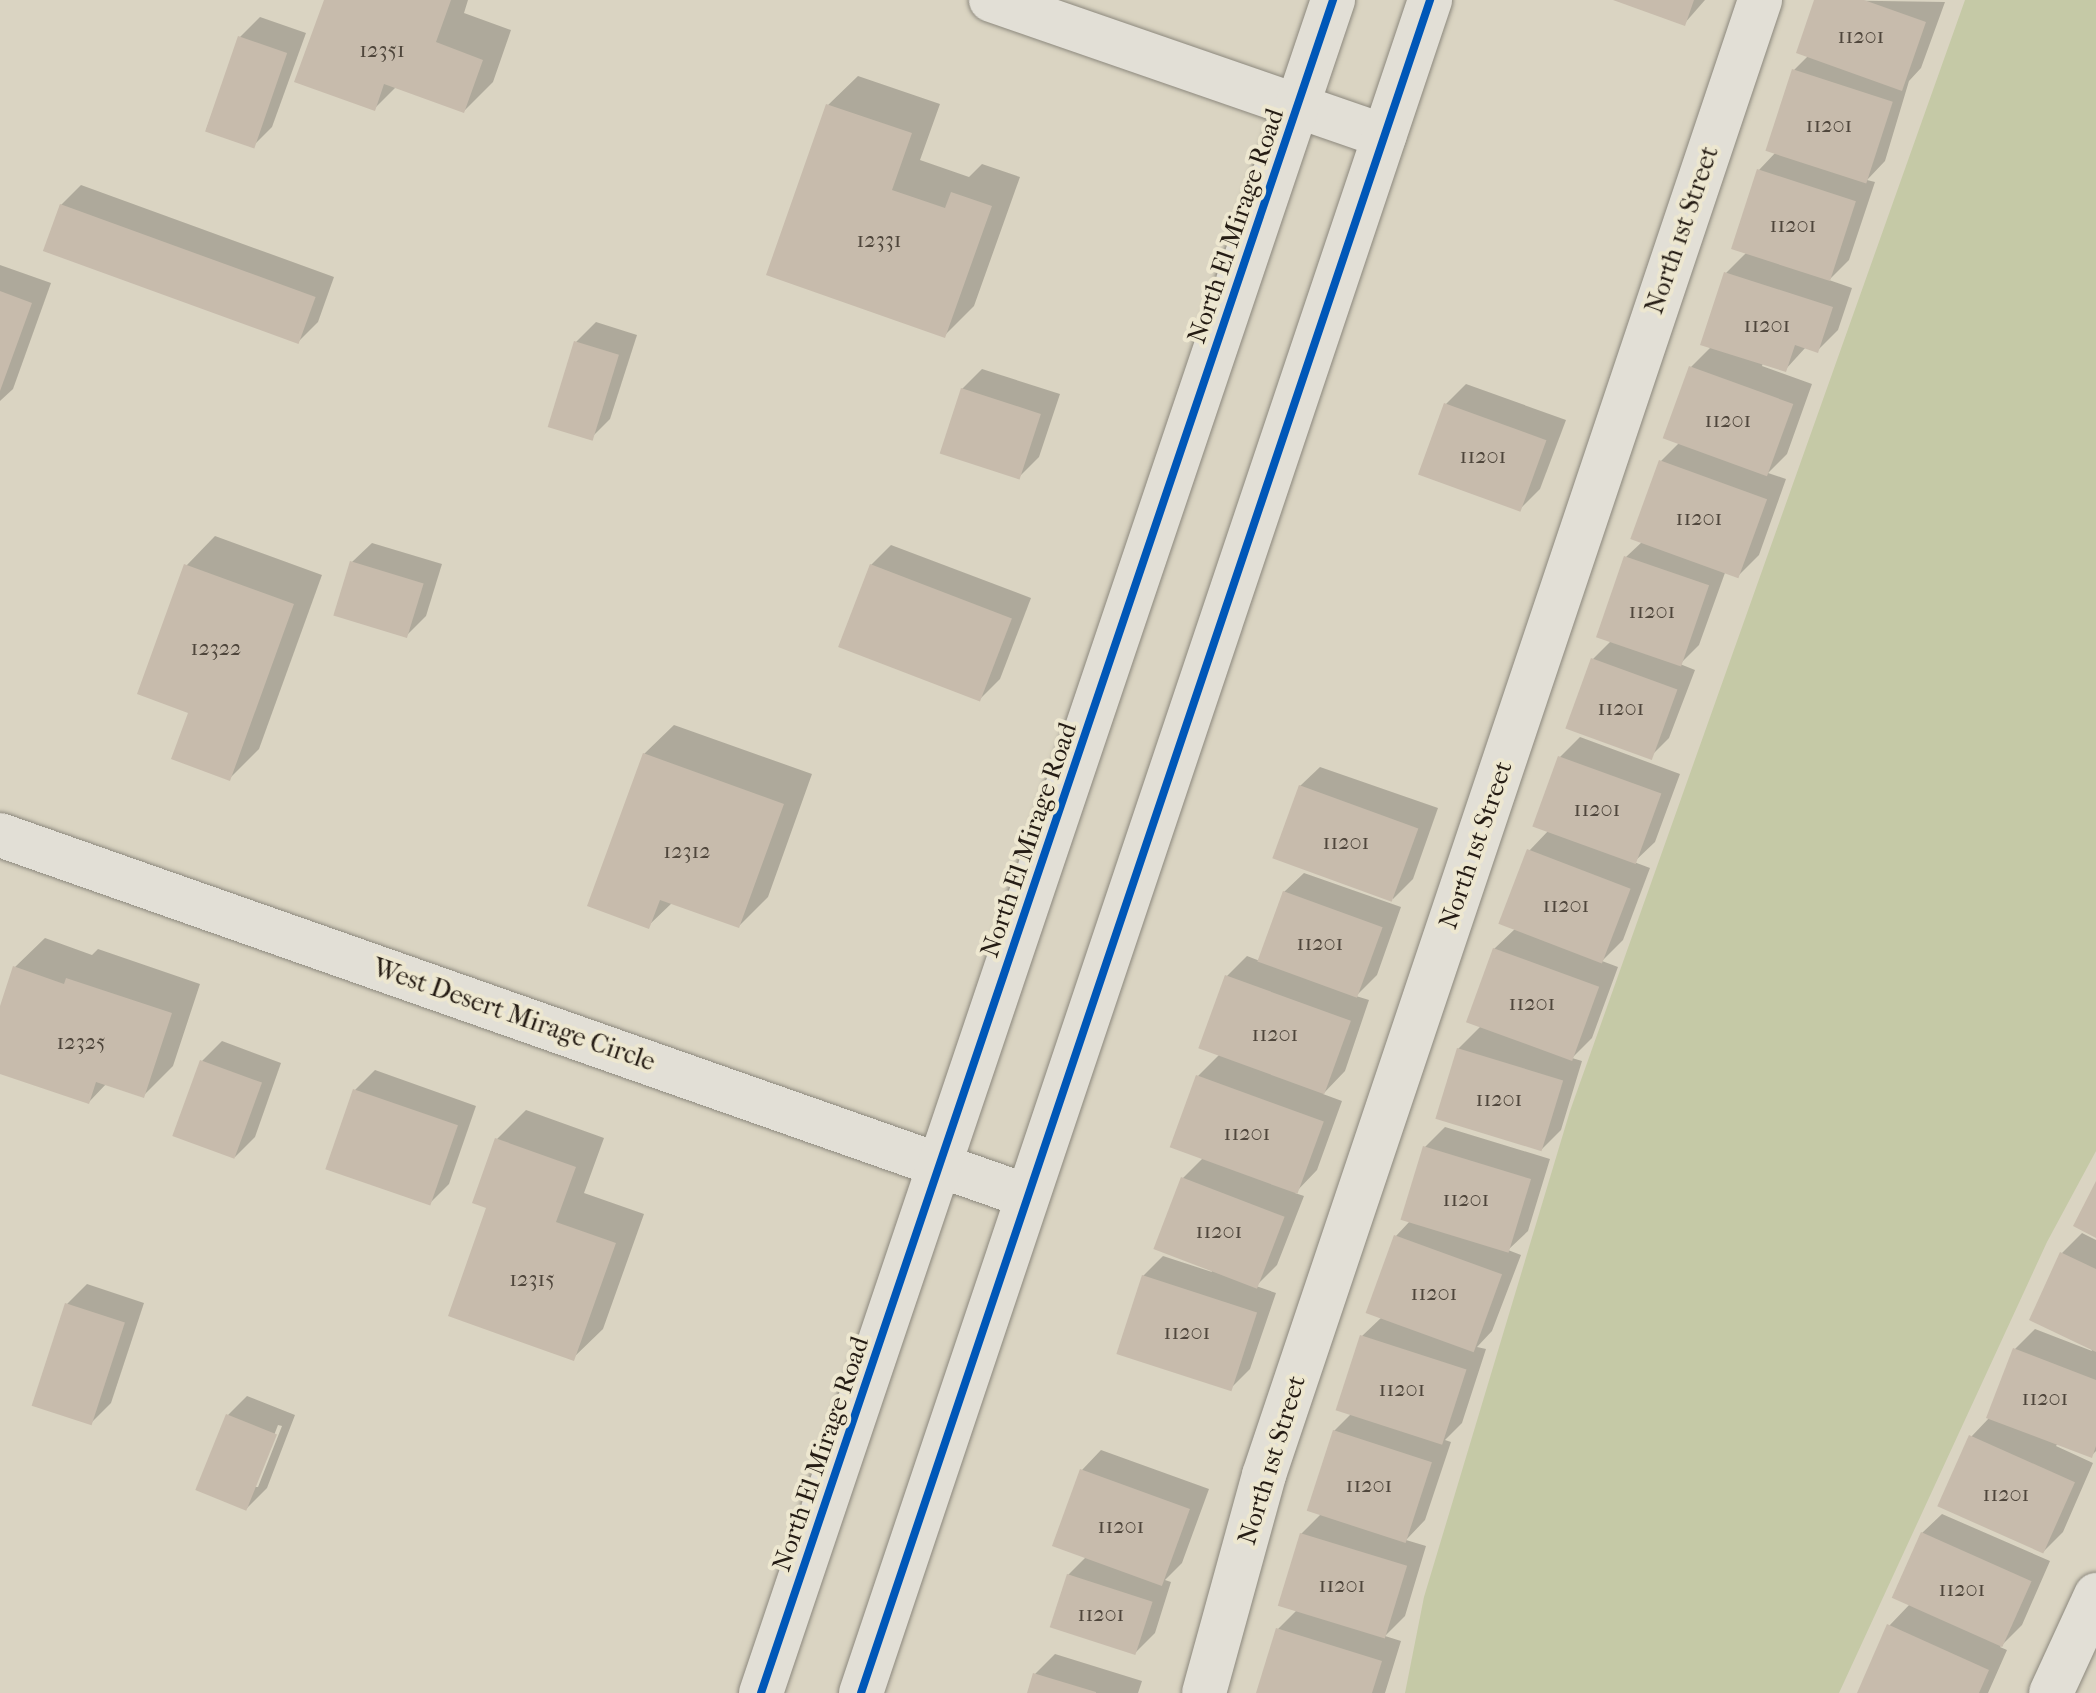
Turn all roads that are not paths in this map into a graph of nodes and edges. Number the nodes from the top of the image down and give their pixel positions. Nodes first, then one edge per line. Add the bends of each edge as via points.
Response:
1 (991, 0) edge
2 (1333, 0) edge
3 (1430, 0) edge
4 (1760, 0) edge
5 (1298, 106) junction
6 (1384, 136) junction
7 (0, 835) edge
8 (940, 1164) junction
9 (1027, 1196) junction
10 (2096, 1595) edge
11 (761, 1693) edge
12 (861, 1693) edge
13 (1204, 1693) edge
14 (2051, 1693) edge

1 - 5 main road
2 - 5 main road, North El Mirage Road
3 - 6 main road
4 - 13 main road, North 1st Street via 1264,1475
5 - 6 main road
5 - 8 main road, North El Mirage Road
6 - 9 main road
7 - 8 main road, West Desert Mirage Circle
8 - 9 main road, West Desert Mirage Circle
8 - 11 main road, North El Mirage Road
9 - 12 main road
10 - 14 main road

